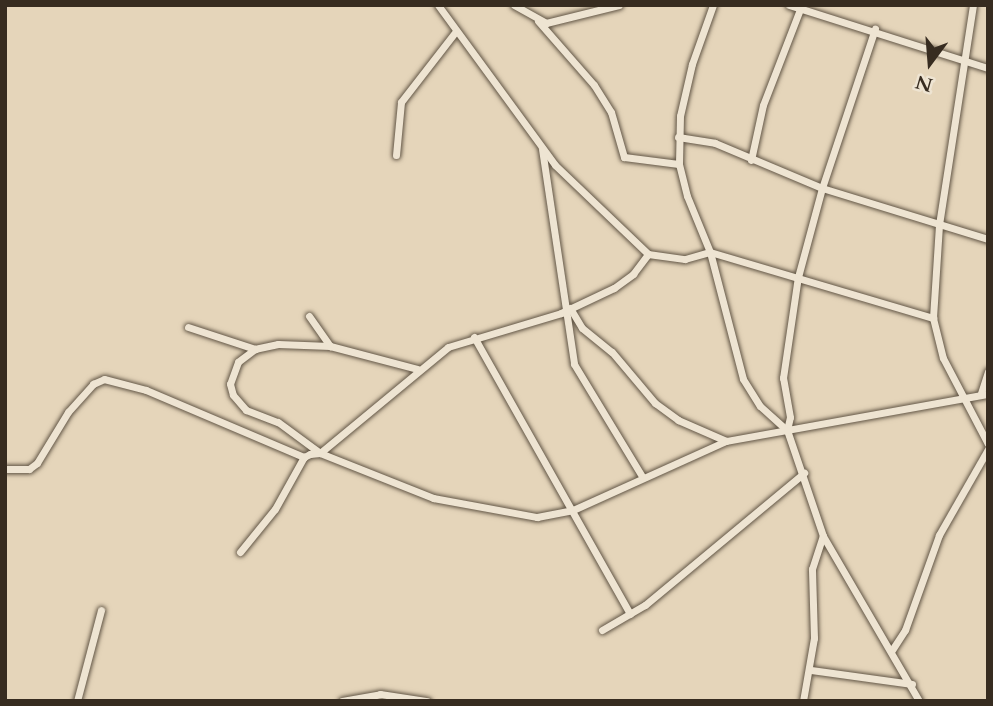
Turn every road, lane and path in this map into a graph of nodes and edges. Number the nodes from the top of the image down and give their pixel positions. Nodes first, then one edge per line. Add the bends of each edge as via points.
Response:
1 (438, 5) edge
2 (514, 5) edge
3 (619, 5) edge
4 (713, 5) edge
5 (789, 5) edge
6 (973, 5) edge
7 (800, 9) junction
8 (818, 9) edge
9 (538, 21) junction
10 (874, 29) junction
11 (456, 31) junction
12 (966, 59) junction
13 (988, 68) edge
14 (678, 137) junction
15 (542, 149) junction
16 (396, 155) dead end
17 (751, 160) junction
18 (679, 164) junction
19 (822, 188) junction
20 (939, 225) junction
21 (988, 239) edge
22 (710, 252) junction
23 (648, 254) junction
24 (799, 277) junction
25 (567, 310) junction
26 (309, 316) dead end
27 (933, 318) junction
28 (188, 327) dead end
29 (474, 337) junction
30 (330, 346) junction
31 (255, 349) junction
32 (416, 369) junction
33 (988, 371) edge
34 (984, 393) edge
35 (962, 397) junction
36 (787, 430) junction
37 (726, 441) junction
38 (988, 444) edge
39 (988, 449) edge
40 (320, 453) junction
41 (304, 457) junction
42 (5, 469) edge
43 (804, 473) junction
44 (643, 478) junction
45 (573, 510) junction
46 (823, 536) junction
47 (240, 552) dead end
48 (101, 610) dead end
49 (630, 614) junction
50 (602, 630) dead end
51 (892, 650) junction
52 (811, 670) junction
53 (912, 684) junction
54 (77, 701) edge
55 (342, 701) edge
56 (427, 701) edge
57 (803, 701) edge
58 (919, 701) edge

1 - 11 street
2 - 9 street
3 - 9 street via 554,23
4 - 14 street via 692,64
5 - 7 street
6 - 12 street
7 - 8 street
7 - 17 street via 763,105
8 - 10 street
9 - 18 street via 594,85 611,112 624,157
10 - 12 street
10 - 19 street
11 - 15 street
11 - 16 street via 401,102
12 - 13 street
12 - 20 street
14 - 17 street via 715,143
14 - 18 street
15 - 23 street
15 - 25 street
17 - 19 street
18 - 22 street
19 - 20 street
19 - 24 street
20 - 21 street
20 - 27 street
22 - 23 street via 685,259
22 - 24 street
22 - 36 street via 743,379 760,406
23 - 25 street via 633,274 614,288
24 - 27 street
24 - 36 street via 783,378 790,416
25 - 29 street via 523,327
25 - 37 street via 612,352 655,403 678,420
25 - 44 street via 582,382
26 - 30 street
27 - 35 street via 943,358
28 - 31 street
29 - 32 street via 448,347
29 - 45 street
30 - 31 street via 278,344
30 - 32 street
31 - 40 street via 238,362 230,384 233,395 246,410 278,422
32 - 40 street
33 - 34 street
34 - 35 street
35 - 36 street
35 - 38 street
36 - 37 street
36 - 43 street
37 - 44 street
39 - 51 street via 939,536 905,630
40 - 41 street
40 - 45 street via 433,498 537,517
41 - 42 street via 146,390 104,379 93,384 68,412 37,463 29,469
41 - 47 street via 275,509
43 - 46 street
43 - 49 street
44 - 45 street
45 - 49 street
46 - 51 street
46 - 52 street via 812,569
48 - 54 street
49 - 50 street
51 - 53 street
52 - 53 street
52 - 57 street
53 - 58 street
55 - 56 street via 380,694

